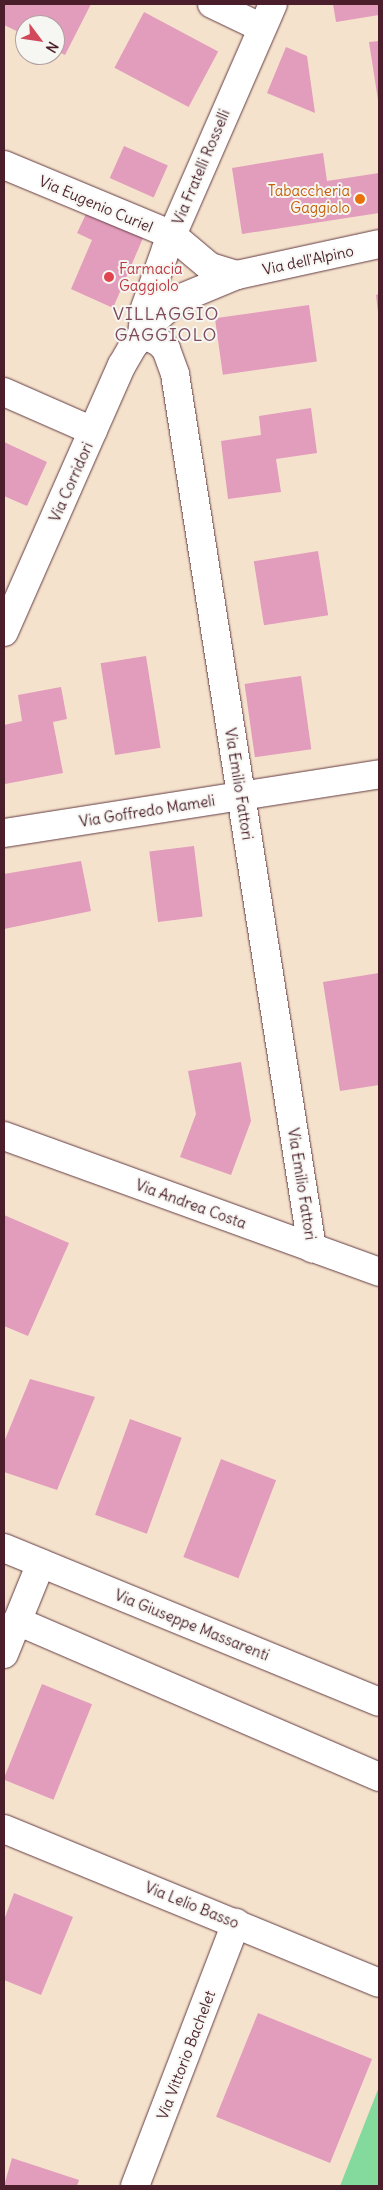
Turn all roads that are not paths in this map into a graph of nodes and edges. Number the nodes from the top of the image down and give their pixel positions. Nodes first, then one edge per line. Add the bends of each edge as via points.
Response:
1 (212, 4) edge
2 (266, 15) edge
3 (4, 165) edge
4 (172, 234) junction
5 (379, 244) edge
6 (237, 275) junction
7 (142, 334) junction
8 (4, 392) edge
9 (93, 431) junction
10 (4, 632) edge
11 (379, 774) edge
12 (240, 796) junction
13 (4, 833) edge
14 (4, 1136) edge
15 (312, 1248) junction
16 (379, 1272) edge
17 (4, 1548) edge
18 (41, 1563) junction
19 (13, 1615) edge
20 (4, 1654) edge
21 (379, 1702) edge
22 (379, 1777) edge
23 (4, 1829) edge
24 (236, 1923) junction
25 (379, 1983) edge
26 (135, 2186) edge

1 - 2 street
2 - 4 street, Via Fratelli Rosselli
3 - 4 street, Via Eugenio Curiel
4 - 6 street, Via Eugenio Curiel via 210,267
4 - 7 street, Via Fratelli Rosselli via 145,308
5 - 6 street, Via dell'Alpino
6 - 7 street, Via dell'Alpino via 179,299
7 - 9 street, Via Corridori via 122,366
7 - 12 street, Via Emilio Fattori via 160,342 166,349 175,374
8 - 9 street
9 - 10 street, Via Corridori
11 - 12 street, Via Goffredo Mameli
12 - 13 street, Via Goffredo Mameli
12 - 15 street, Via Emilio Fattori
14 - 15 street, Via Andrea Costa
15 - 16 street, Via Andrea Costa
17 - 18 street, Via Giuseppe Massarenti
18 - 19 street
18 - 21 street, Via Giuseppe Massarenti
19 - 20 street
19 - 22 street
23 - 24 street, Via Lelio Basso
24 - 25 street, Via Lelio Basso
24 - 26 street, Via Vittorio Bachelet

